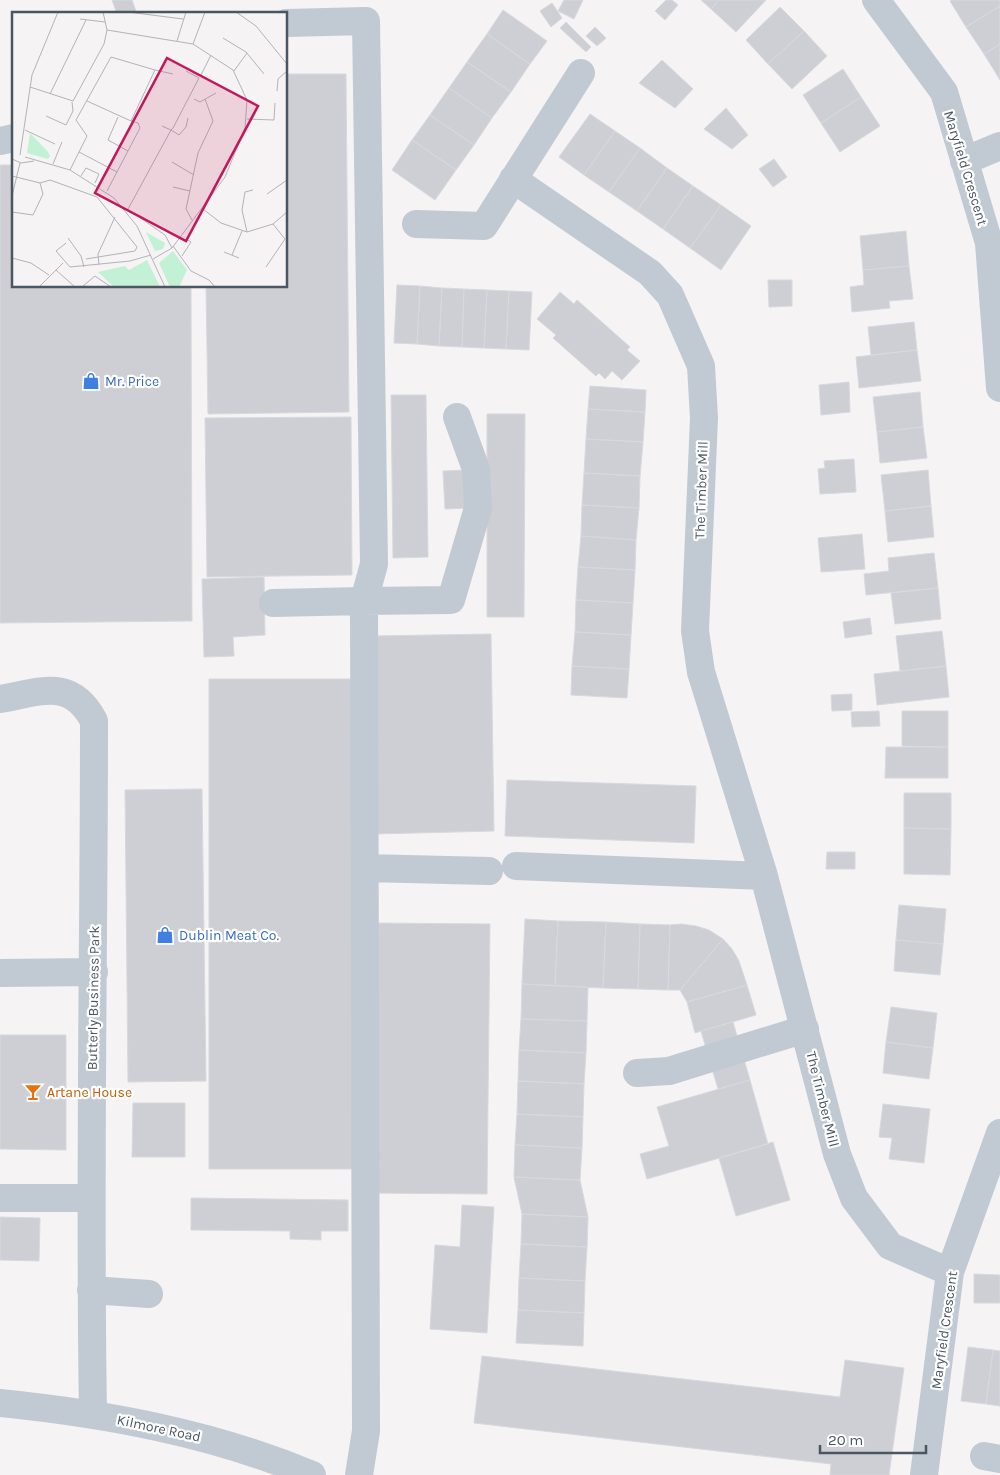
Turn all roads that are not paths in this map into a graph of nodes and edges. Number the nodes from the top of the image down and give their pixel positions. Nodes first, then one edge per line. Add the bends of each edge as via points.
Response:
1 (876, 0) edge
2 (288, 23) edge
3 (581, 73) dead end
4 (1000, 146) edge
5 (964, 161) junction
6 (514, 179) junction
7 (416, 224) dead end
8 (1000, 388) edge
9 (457, 417) dead end
10 (364, 601) junction
11 (273, 603) dead end
12 (0, 699) edge
13 (516, 866) dead end
14 (365, 868) junction
15 (489, 871) dead end
16 (764, 876) junction
17 (94, 972) junction
18 (0, 973) edge
19 (805, 1029) junction
20 (637, 1073) dead end
21 (1000, 1133) edge
22 (0, 1198) edge
23 (90, 1198) junction
24 (950, 1272) junction
25 (91, 1290) junction
26 (149, 1294) dead end
27 (0, 1403) edge
28 (93, 1414) junction
29 (312, 1475) edge
30 (359, 1475) edge
31 (924, 1475) edge

1 - 5 street, Maryfield Crescent via 944,92
2 - 10 street via 366,21 374,564
3 - 6 street
4 - 5 street
5 - 8 street, Maryfield Crescent via 989,243
6 - 7 street via 484,226
6 - 16 street, The Timber Mill via 650,273 670,295 701,366 704,418 695,631 701,672
9 - 10 street via 476,469 478,508 451,600
10 - 11 street
10 - 14 street
12 - 17 street, Butterly Business Park via 52,690 74,695 86,706 94,722
13 - 16 street
14 - 15 street
14 - 30 street via 366,1431
16 - 19 street, The Timber Mill
17 - 18 street
17 - 23 street, Butterly Business Park
19 - 20 street via 669,1070
19 - 24 street, The Timber Mill via 837,1154 854,1198 890,1246
21 - 24 street, Maryfield Crescent
22 - 23 street
23 - 25 street, Butterly Business Park
24 - 31 street, Maryfield Crescent
25 - 26 street
25 - 28 street, Butterly Business Park
27 - 28 street, Kilmore Road
28 - 29 street, Kilmore Road via 188,1433

